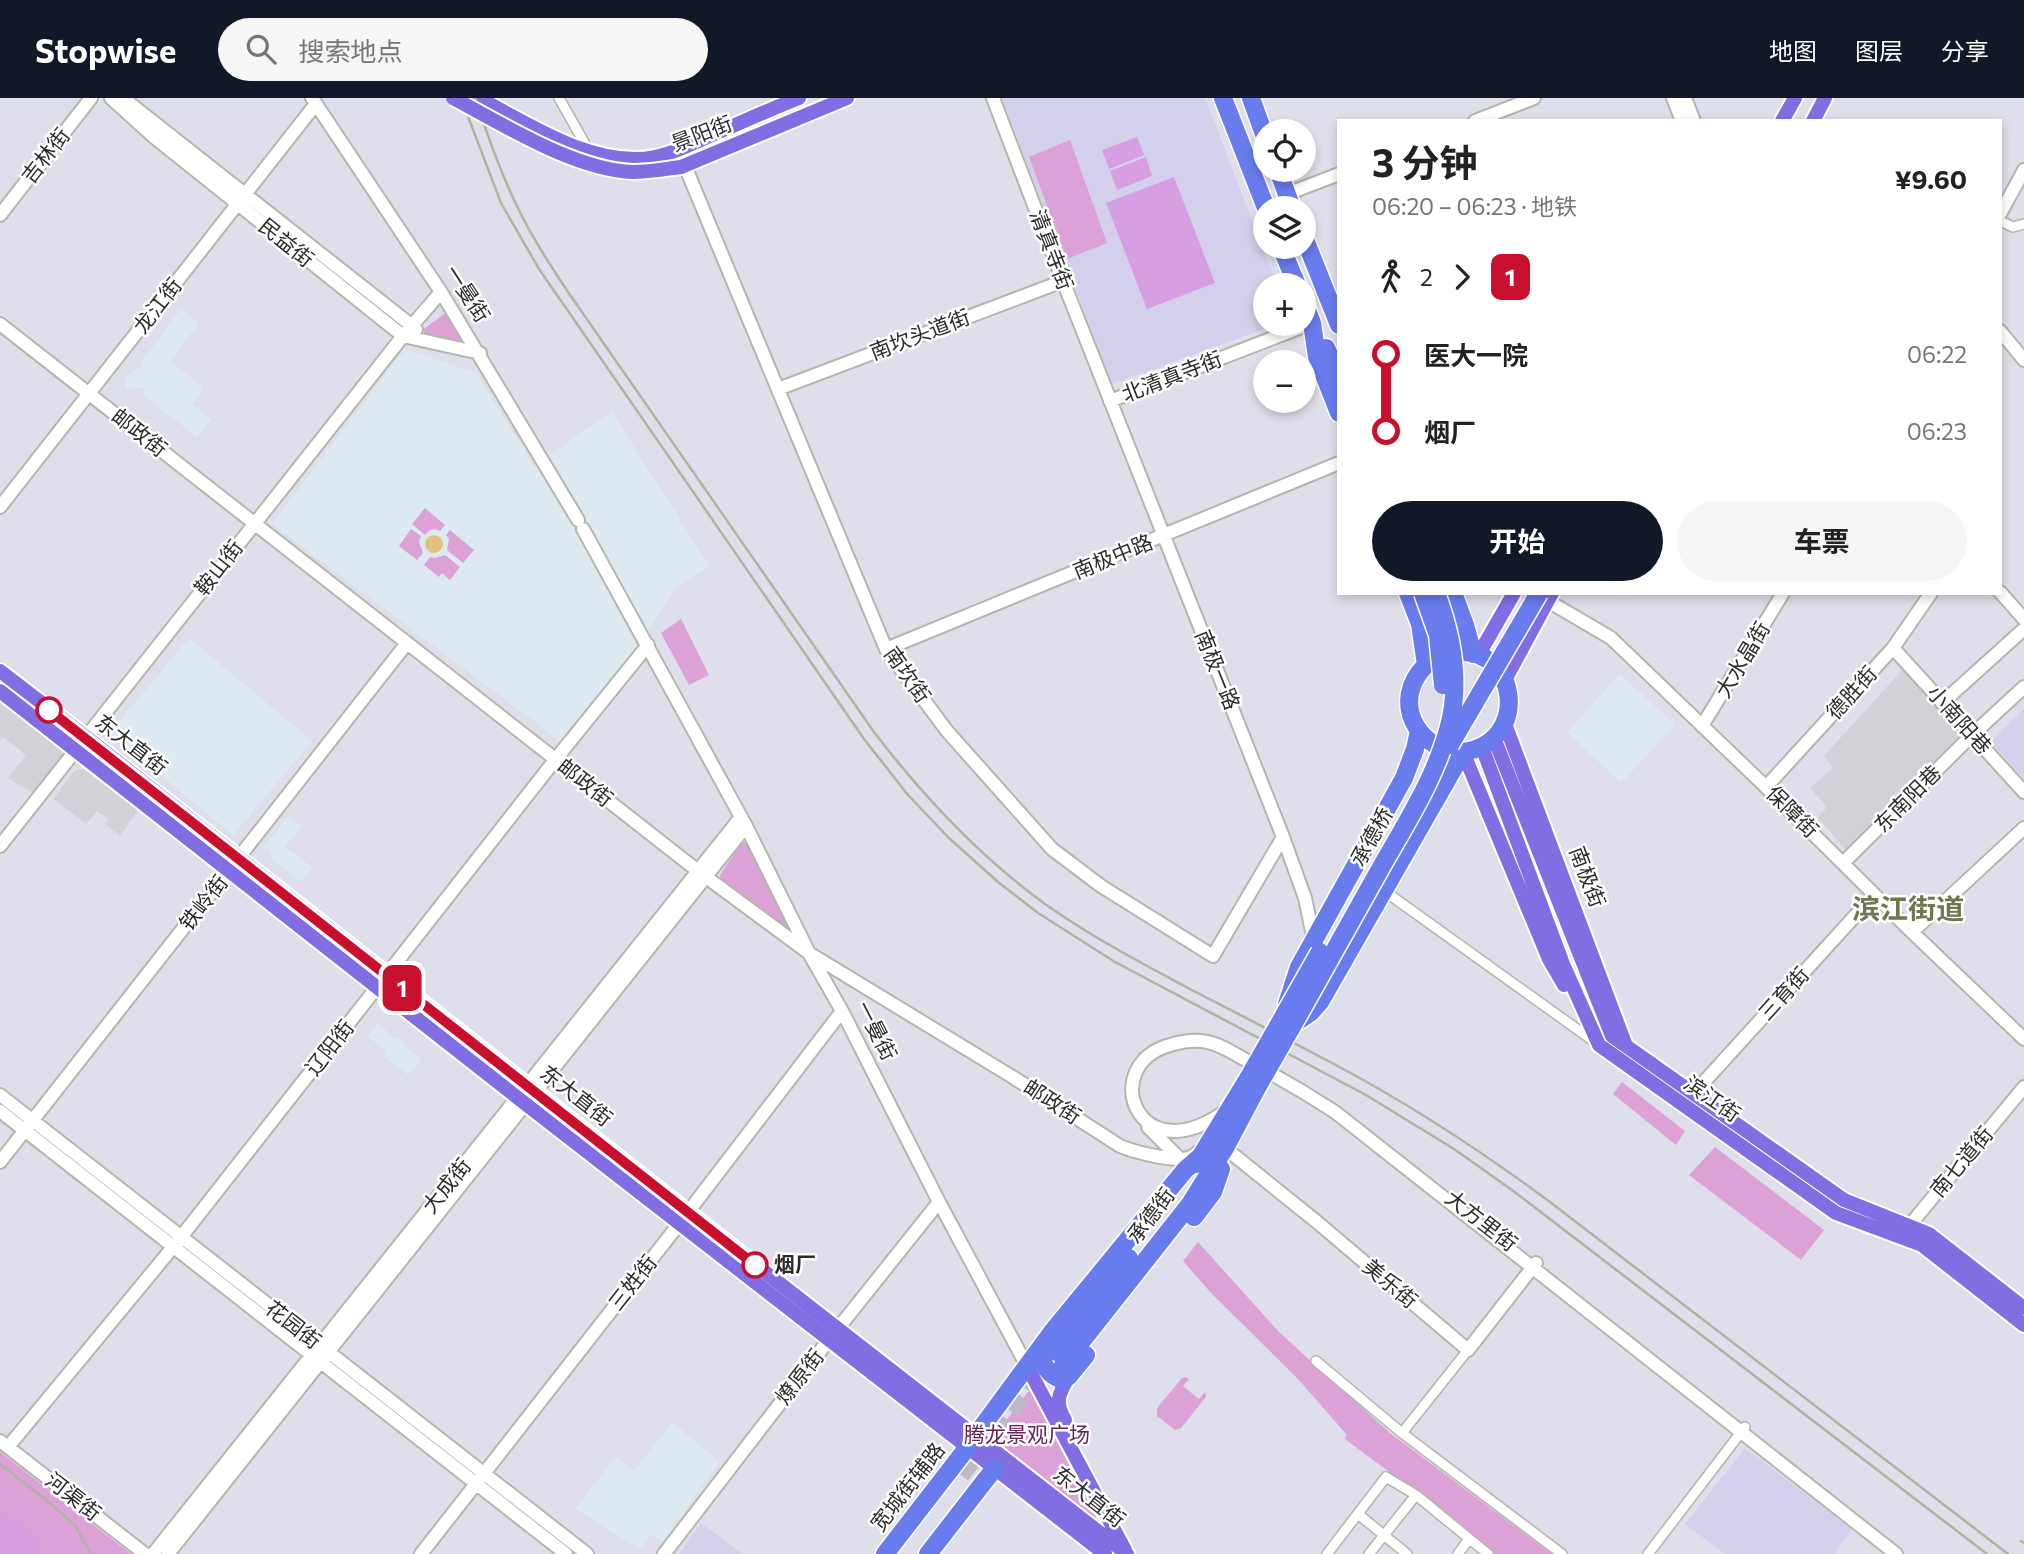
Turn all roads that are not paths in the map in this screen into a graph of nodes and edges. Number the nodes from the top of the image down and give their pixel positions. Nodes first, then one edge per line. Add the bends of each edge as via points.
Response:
1 (91, 98) edge
2 (111, 98) edge
3 (123, 98) edge
4 (453, 98) edge
5 (479, 98) edge
6 (559, 98) edge
7 (798, 98) edge
8 (847, 98) edge
9 (993, 98) edge
10 (1223, 98) edge
11 (1251, 98) edge
12 (1534, 98) edge
13 (1673, 98) edge
14 (1685, 98) edge
15 (1795, 98) edge
16 (1825, 98) edge
17 (313, 101) edge
18 (806, 115) junction
19 (1259, 119) edge
20 (1480, 119) edge
21 (1681, 119) edge
22 (1693, 119) edge
23 (1783, 119) edge
24 (1814, 119) edge
25 (590, 153) junction
26 (683, 166) junction
27 (2024, 170) edge
28 (1337, 175) edge
29 (1261, 196) edge
30 (1299, 196) edge
31 (241, 199) junction
32 (2002, 210) edge
33 (0, 215) edge
34 (2002, 222) edge
35 (2024, 224) edge
36 (1313, 259) edge
37 (1063, 281) junction
38 (441, 292) junction
39 (1337, 320) edge
40 (0, 324) edge
41 (411, 325) junction
42 (1316, 330) edge
43 (2002, 333) edge
44 (403, 336) junction
45 (1278, 336) edge
46 (1314, 336) edge
47 (478, 350) junction
48 (2024, 360) edge
49 (1337, 372) edge
50 (778, 389) junction
51 (89, 394) junction
52 (1110, 401) junction
53 (1337, 408) edge
54 (1337, 464) edge
55 (0, 507) edge
56 (254, 523) junction
57 (1164, 536) junction
58 (2002, 594) edge
59 (1409, 595) edge
60 (1424, 595) edge
61 (1437, 595) edge
62 (1454, 595) edge
63 (1513, 595) edge
64 (1782, 595) edge
65 (1930, 595) edge
66 (1546, 596) edge
67 (2024, 619) edge
68 (2024, 629) edge
69 (407, 643) junction
70 (648, 645) junction
71 (1893, 648) junction
72 (886, 649) junction
73 (1476, 655) junction
74 (1426, 665) junction
75 (0, 671) edge
76 (1505, 680) junction
77 (2024, 687) edge
78 (0, 691) edge
79 (1942, 703) junction
80 (1702, 726) junction
81 (1419, 732) junction
82 (1972, 735) junction
83 (86, 737) junction
84 (1494, 737) junction
85 (75, 751) junction
86 (1464, 752) junction
87 (555, 760) junction
88 (1766, 787) junction
89 (1423, 791) junction
90 (2024, 792) edge
91 (744, 822) junction
92 (2024, 828) edge
93 (1283, 837) junction
94 (2, 839) edge
95 (239, 857) junction
96 (1843, 863) junction
97 (229, 870) junction
98 (702, 874) junction
99 (1383, 890) junction
100 (1874, 895) junction
101 (1912, 932) junction
102 (1314, 941) junction
103 (809, 953) junction
104 (387, 975) junction
105 (377, 987) junction
106 (842, 1011) junction
107 (1289, 1021) junction
108 (1593, 1030) junction
109 (1612, 1035) joint
110 (2024, 1039) edge
111 (1599, 1045) junction
112 (1626, 1046) junction
113 (1254, 1081) junction
114 (2024, 1087) edge
115 (532, 1088) junction
116 (1694, 1093) junction
117 (0, 1095) edge
118 (522, 1101) junction
119 (1231, 1107) junction
120 (0, 1111) edge
121 (29, 1126) junction
122 (1212, 1149) junction
123 (0, 1162) edge
124 (1184, 1163) junction
125 (939, 1202) junction
126 (684, 1218) junction
127 (1904, 1231) junction
128 (177, 1242) junction
129 (1534, 1265) junction
130 (2024, 1308) edge
131 (2024, 1325) edge
132 (833, 1335) junction
133 (1468, 1350) junction
134 (320, 1354) junction
135 (1058, 1360) junction
136 (1316, 1360) dead end
137 (1028, 1368) junction
138 (1743, 1429) junction
139 (1402, 1433) junction
140 (972, 1441) junction
141 (4, 1444) edge
142 (994, 1469) junction
143 (480, 1478) junction
144 (1416, 1495) junction
145 (1358, 1514) junction
146 (1069, 1526) junction
147 (1384, 1535) junction
148 (1469, 1539) junction
149 (935, 1550) edge
150 (145, 1554) edge
151 (153, 1554) edge
152 (168, 1554) edge
153 (421, 1554) edge
154 (566, 1554) edge
155 (587, 1554) edge
156 (664, 1554) edge
157 (885, 1554) edge
158 (898, 1554) edge
159 (913, 1554) edge
160 (1091, 1554) edge
161 (1105, 1554) edge
162 (1127, 1554) edge
163 (1137, 1554) edge
164 (1327, 1554) edge
165 (1369, 1554) edge
166 (1407, 1554) edge
167 (1458, 1554) edge
168 (1488, 1554) edge
169 (1562, 1554) edge
170 (1648, 1554) edge
171 (1896, 1554) edge
172 (1906, 1554) edge

1 - 33 street, 吉林街
2 - 31 street, 民益街 via 154,137
3 - 31 street, 民益街
4 - 26 main road, 景阳街, bridge via 592,166 633,172
5 - 25 main road, 景阳街
6 - 25 street
7 - 18 street
7 - 25 main road, 景阳街 via 654,158
8 - 18 main road, 景阳街
9 - 37 street, 清真寺街
10 - 29 highway
11 - 19 highway
12 - 20 street
13 - 21 street
14 - 22 street
15 - 23 main road
16 - 24 main road
17 - 31 street, 龙江街
17 - 38 street, 一曼街
18 - 26 main road, 景阳街
26 - 50 street, 南坎街
27 - 32 street
28 - 30 street
31 - 41 street, 民益街
31 - 44 street, 民益街
31 - 51 street, 龙江街
34 - 35 street via 2013,227
36 - 39 highway
37 - 50 street, 南坎头道街
37 - 52 street, 清真寺街
38 - 41 street, 鞍山街
38 - 47 street, 一曼街
40 - 51 street, 邮政街
41 - 44 street, 鞍山街
41 - 47 street, 民益街 via 423,335
42 - 49 highway
43 - 48 street
44 - 47 street, 民益街
44 - 56 street, 鞍山街
45 - 52 street, 北清真寺街
46 - 53 highway
47 - 70 street, 一曼街
50 - 72 street, 南坎街
51 - 55 street, 龙江街
51 - 56 street, 邮政街
52 - 57 street, 南极一路
54 - 57 street, 南极中路
56 - 69 street, 邮政街
56 - 83 street, 鞍山街
57 - 72 street, 南极中路
57 - 93 street, 南极一路
58 - 67 street
59 - 74 highway via 1420,624
60 - 107 highway, 承德桥, bridge via 1438,635 1442,664 1443,697 1435,737 1415,787
61 - 89 highway, 承德桥, bridge via 1450,635 1454,698 1446,738
62 - 73 highway
63 - 73 main road
64 - 80 street, 大水晶街
65 - 71 street, 德胜街
66 - 76 main road
66 - 80 street, 保障街 via 1611,638
66 - 89 highway, bridge
68 - 79 street
69 - 87 street, 邮政街
69 - 95 street, 铁岭街
70 - 87 street, 辽阳街
70 - 91 street, 一曼街
71 - 79 street, 小南阳巷
71 - 88 street, 德胜街
72 - 93 street, 南坎街 via 947,731 1052,849 1101,886 1213,956
73 - 74 highway via 1452,653
73 - 76 highway
74 - 81 highway via 1416,678 1410,701
75 - 83 main road, 东大直街
76 - 84 highway via 1510,707
77 - 82 street, 东南阳巷
78 - 85 main road, 东大直街
79 - 82 street, 小南阳巷
80 - 88 street, 保障街
81 - 86 highway via 1438,748
81 - 102 highway via 1404,778
82 - 90 street, 小南阳巷
82 - 96 street, 东南阳巷
83 - 85 street, 鞍山街
83 - 95 main road, 东大直街
84 - 86 highway
84 - 108 main road via 1563,964
84 - 109 main road, 南极街
84 - 112 main road, 南极街
85 - 94 street, 鞍山街
85 - 97 main road, 东大直街
86 - 99 highway
86 - 108 main road via 1549,959
87 - 98 street, 邮政街
87 - 104 street, 辽阳街
88 - 96 street, 保障街
89 - 107 highway, 承德桥, bridge
91 - 98 street, 大成街
91 - 103 street, 一曼街
92 - 101 street
93 - 102 street, 南极一路 via 1305,898
95 - 97 street, 铁岭街
95 - 104 main road, 东大直街
96 - 100 street, 保障街
97 - 105 main road, 东大直街
97 - 121 street, 铁岭街
98 - 103 street, 邮政街
98 - 115 street, 大成街
99 - 107 highway via 1320,1002 1311,1012
99 - 111 street, 滨江街
100 - 101 street, 保障街
100 - 116 street, 三育街
101 - 110 street, 保障街
102 - 107 highway, bridge via 1293,982
103 - 106 street, 一曼街
103 - 124 street, 邮政街 via 1121,1146
104 - 105 street, 辽阳街
104 - 115 main road, 东大直街
105 - 118 main road, 东大直街
105 - 128 street, 辽阳街
106 - 125 street, 一曼街
106 - 126 street, 三姓街
107 - 113 highway, 承德桥, bridge
108 - 111 main road
109 - 112 main road, 滨江街
111 - 127 main road, 滨江街 via 1836,1213
112 - 116 main road, 滨江街
113 - 119 highway, 承德街
113 - 122 highway, 承德街
114 - 127 street, 南七道街
115 - 118 street, 大成街
115 - 126 main road, 东大直街
116 - 127 main road, 滨江街 via 1844,1200
117 - 121 street, 花园街
118 - 126 main road, 东大直街
118 - 134 street, 大成街
119 - 122 highway, 承德街
119 - 129 street, 大方里街 via 1191,1129 1161,1129 1142,1117 1134,1102 1135,1073 1161,1048 1192,1040 1212,1043 1335,1112
120 - 121 street, 花园街
121 - 123 street, 铁岭街
121 - 128 street, 花园街
122 - 124 highway
122 - 133 street, 美乐街 via 1317,1222
122 - 135 highway, 承德街
122 - 135 highway, 承德街 via 1190,1204
124 - 129 street, 大方里街 via 1137,1116 1129,1099 1129,1076 1141,1057 1160,1044 1185,1037 1208,1038 1294,1081 1359,1125
124 - 135 highway via 1052,1332
125 - 132 street, 燎原街
125 - 137 street, 一曼街
126 - 132 main road, 东大直街
126 - 143 street, 三姓街
127 - 130 main road, 滨江街 via 1929,1234
127 - 131 main road, 滨江街
128 - 134 street, 花园街
128 - 141 street, 辽阳街
129 - 133 street
129 - 138 street, 大方里街
132 - 140 main road, 东大直街
132 - 156 street, 燎原街
133 - 139 street
134 - 143 street, 花园街
134 - 151 street, 大成街
134 - 152 street, 大成街
135 - 137 highway, 宽城街辅路
135 - 163 main road via 1060,1411
136 - 139 street
137 - 140 highway, 宽城街辅路
137 - 162 main road, 一曼街
138 - 170 street
138 - 171 street, 大方里街
138 - 172 street, 大方里街
139 - 169 street
140 - 142 main road, 东大直街
140 - 157 highway, 宽城街辅路
140 - 162 main road, 东大直街
141 - 150 street, 河渠街
142 - 146 main road, 东大直街
142 - 149 highway
143 - 153 street, 三姓街
143 - 154 street, 花园街
143 - 155 street, 花园街
144 - 145 street via 1386,1478
144 - 147 street
144 - 148 street
145 - 147 street
145 - 164 street
146 - 160 main road
146 - 161 main road, 东大直街
147 - 165 street
147 - 166 street
148 - 167 street
148 - 168 street
158 - 159 highway via 965,1479

